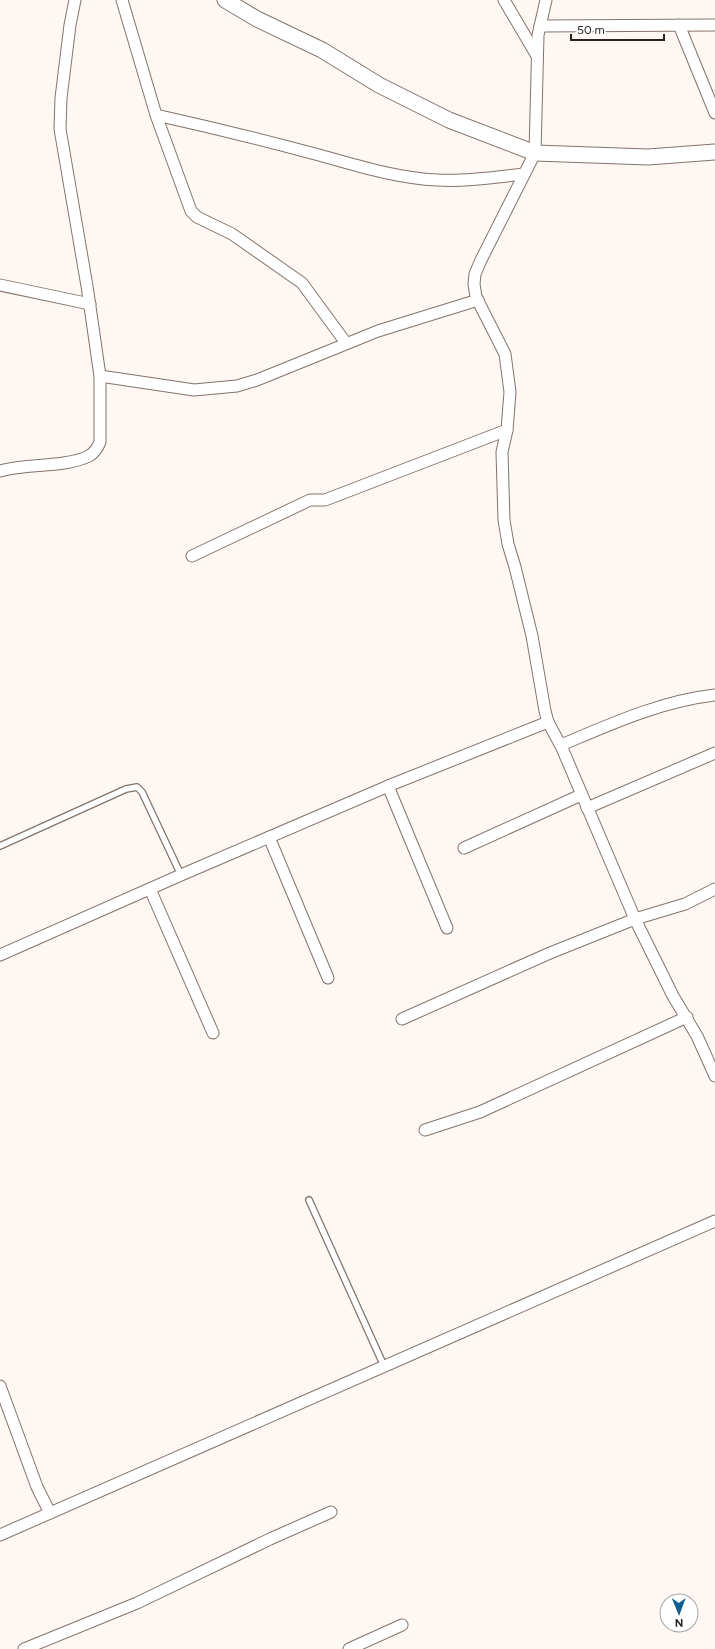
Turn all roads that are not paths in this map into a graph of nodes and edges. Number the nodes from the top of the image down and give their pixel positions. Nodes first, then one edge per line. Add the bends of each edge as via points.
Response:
1 (75, 0) edge
2 (122, 0) edge
3 (225, 0) edge
4 (504, 0) edge
5 (546, 0) edge
6 (679, 25) junction
7 (715, 25) edge
8 (540, 26) junction
9 (538, 56) junction
10 (715, 113) edge
11 (156, 115) junction
12 (715, 152) edge
13 (535, 153) junction
14 (524, 174) junction
15 (0, 285) edge
16 (478, 300) junction
17 (90, 304) junction
18 (346, 344) junction
19 (100, 376) junction
20 (507, 430) junction
21 (0, 471) edge
22 (192, 556) dead end
23 (715, 695) edge
24 (548, 722) junction
25 (561, 744) junction
26 (715, 753) edge
27 (388, 786) junction
28 (582, 795) junction
29 (587, 808) junction
30 (269, 837) junction
31 (0, 846) edge
32 (464, 848) dead end
33 (181, 875) junction
34 (150, 888) junction
35 (715, 889) edge
36 (635, 919) junction
37 (447, 928) dead end
38 (0, 955) edge
39 (328, 978) dead end
40 (687, 1018) junction
41 (402, 1019) dead end
42 (213, 1033) dead end
43 (715, 1076) edge
44 (425, 1130) dead end
45 (309, 1200) dead end
46 (715, 1221) edge
47 (384, 1366) junction
48 (0, 1386) edge
49 (331, 1512) dead end
50 (50, 1513) junction
51 (0, 1535) edge
52 (402, 1625) dead end
53 (24, 1649) edge
54 (349, 1649) edge

1 - 17 street via 61,98 60,129
2 - 11 street
3 - 13 street via 322,50 386,89 449,120
4 - 9 street
5 - 8 street
6 - 7 street
6 - 8 street
6 - 10 street
8 - 9 street
9 - 13 street
11 - 14 street via 382,172 416,178 462,180
11 - 18 street via 191,211 197,217 232,234 302,283
12 - 13 street via 648,157
13 - 14 street
14 - 16 street via 475,274 474,284
15 - 17 street
16 - 18 street via 378,331
16 - 20 street via 508,366 510,392
17 - 19 street
18 - 19 street via 237,386 194,390
19 - 21 street via 100,442 90,456 72,462
20 - 22 street via 325,500 310,500
20 - 24 street via 502,452 504,520 532,636
23 - 25 street via 672,702
24 - 25 street
24 - 27 street
25 - 28 street
26 - 29 street
27 - 30 street
27 - 37 street
28 - 29 street
28 - 32 street
29 - 36 street
30 - 33 street
30 - 39 street
31 - 33 lane via 126,789 137,787 142,792
33 - 34 street
34 - 38 street
34 - 42 street
35 - 36 street via 685,904
36 - 40 street via 673,996
36 - 41 street via 550,953
40 - 43 street
40 - 44 street via 480,1112
45 - 47 lane
46 - 47 street
47 - 50 street
48 - 50 street
49 - 53 street via 137,1603
50 - 51 street
52 - 54 street

